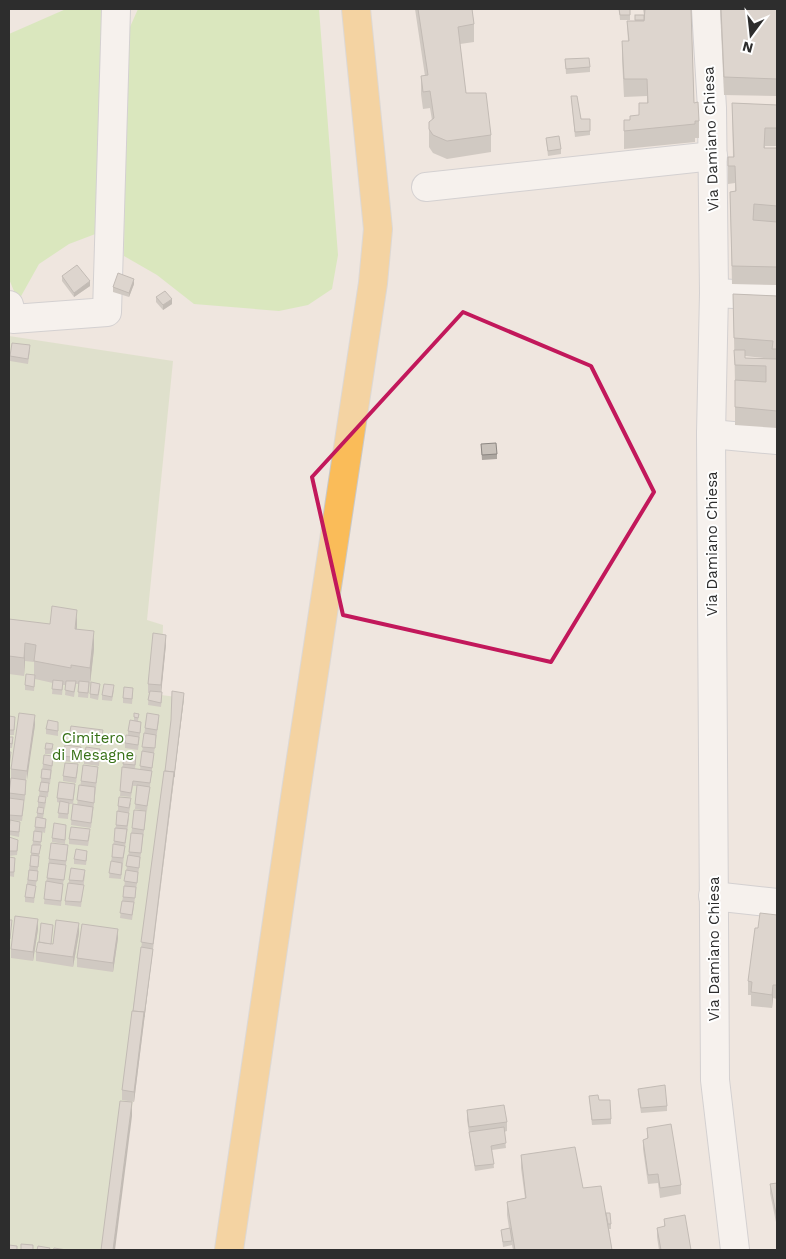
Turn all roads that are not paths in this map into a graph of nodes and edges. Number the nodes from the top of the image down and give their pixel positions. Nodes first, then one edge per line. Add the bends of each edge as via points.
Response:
1 (116, 9) edge
2 (356, 9) edge
3 (706, 9) edge
4 (712, 108) junction
5 (740, 109) edge
6 (713, 156) junction
7 (426, 186) dead end
8 (714, 293) junction
9 (777, 296) edge
10 (11, 312) edge
11 (711, 434) junction
12 (777, 440) edge
13 (713, 896) junction
14 (777, 903) edge
15 (229, 1250) edge
16 (735, 1250) edge

1 - 10 street via 108,312
2 - 15 main road via 378,229 373,283
3 - 4 street, Via Damiano Chiesa
4 - 5 street
4 - 6 street, Via Damiano Chiesa
6 - 7 street
6 - 8 street, Via Damiano Chiesa
8 - 9 street
8 - 11 street, Via Damiano Chiesa
11 - 12 street
11 - 13 street, Via Damiano Chiesa
13 - 14 street
13 - 16 street, Via Damiano Chiesa via 715,1080

